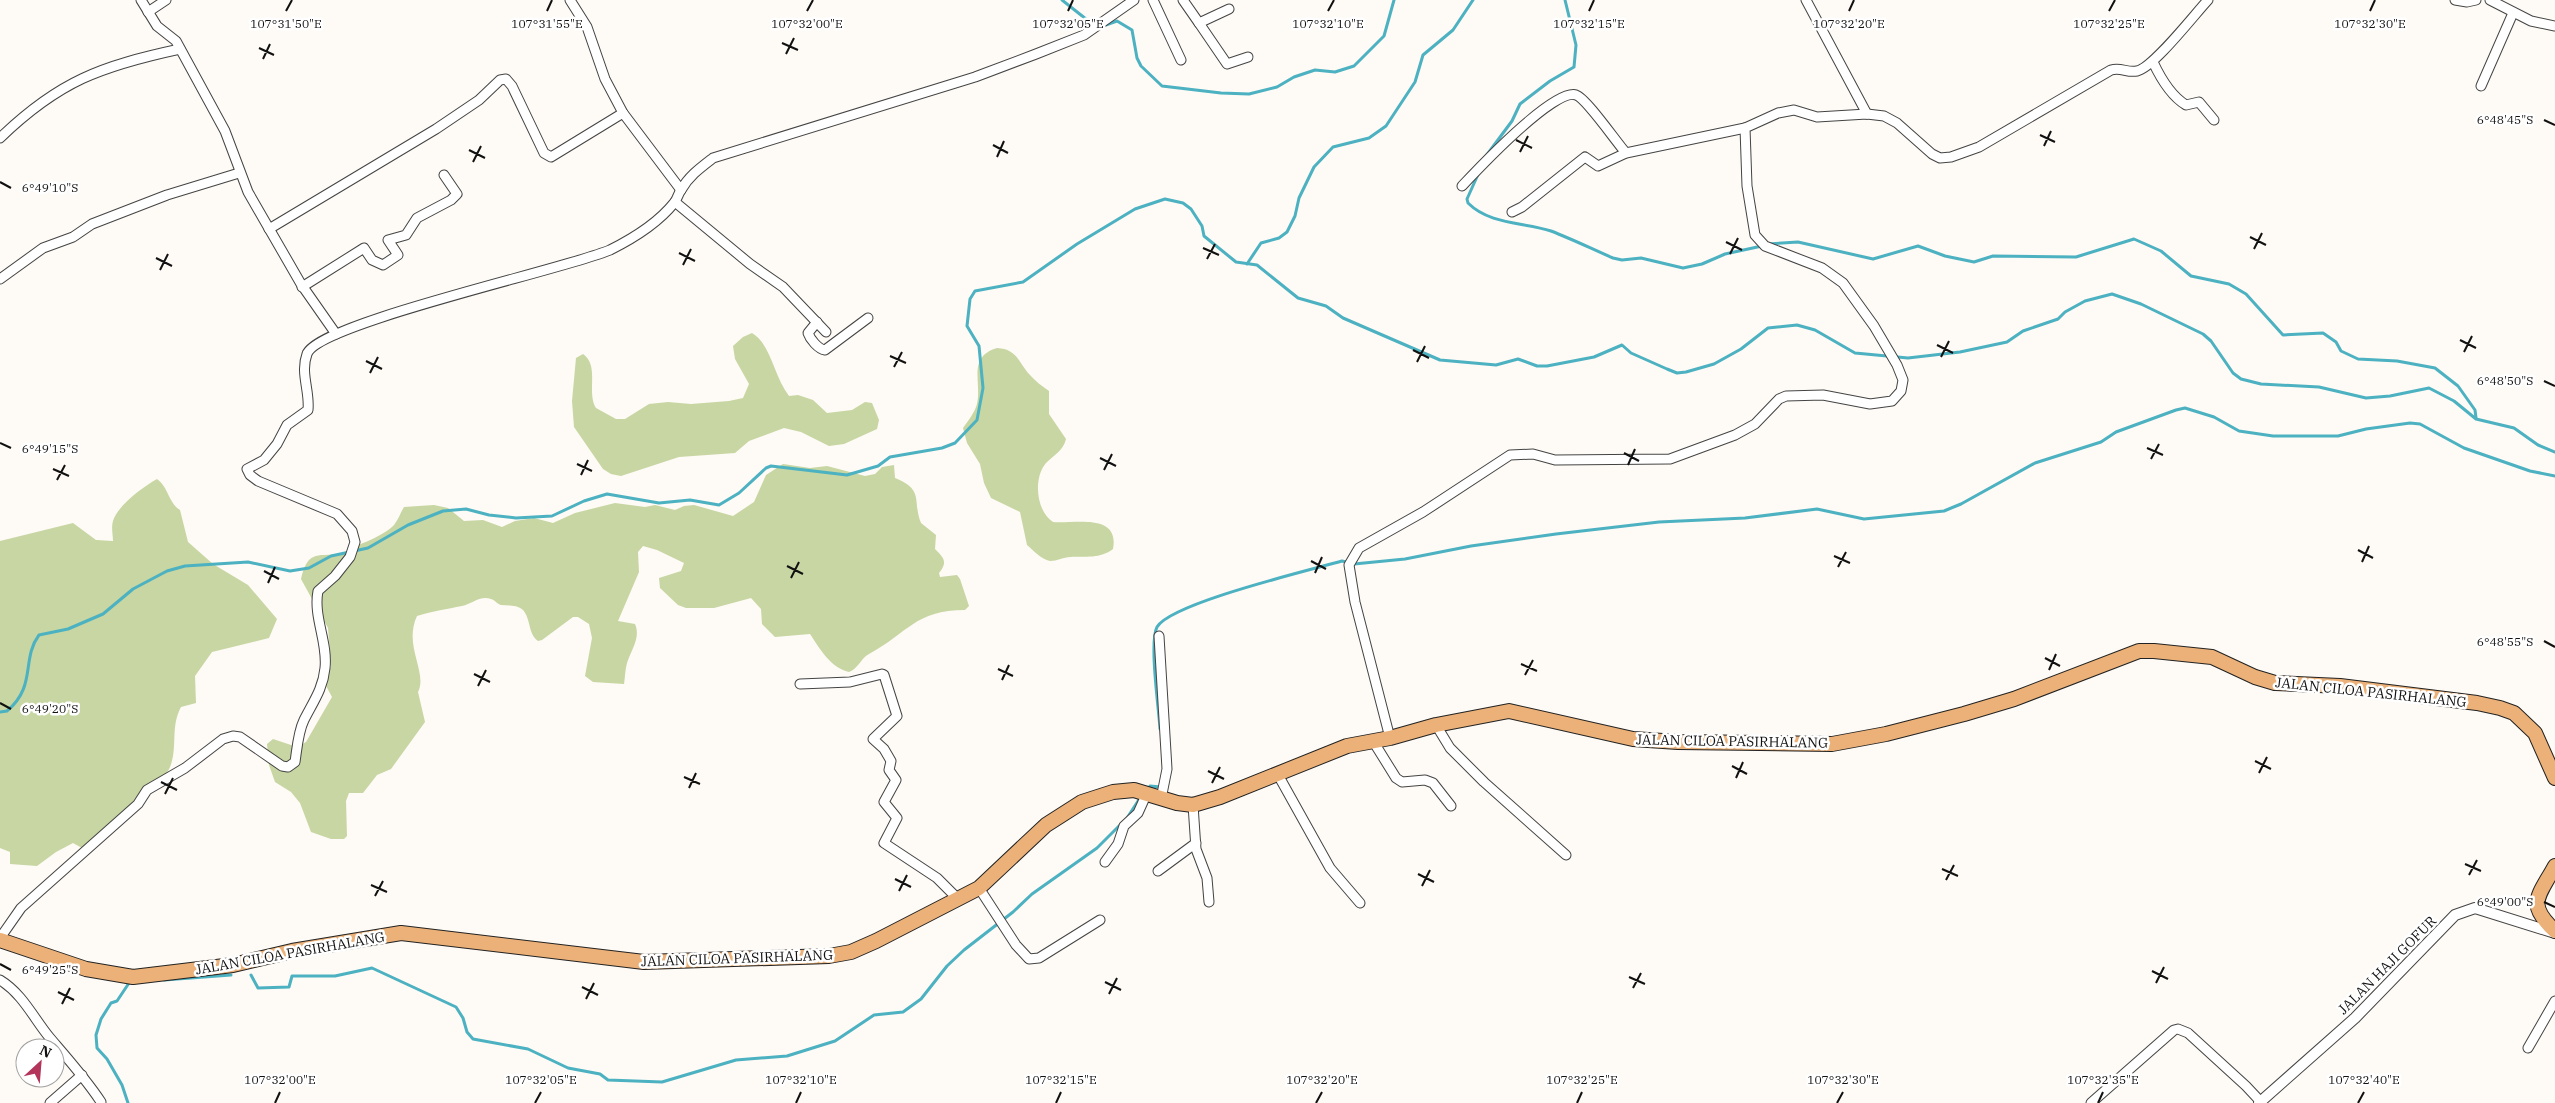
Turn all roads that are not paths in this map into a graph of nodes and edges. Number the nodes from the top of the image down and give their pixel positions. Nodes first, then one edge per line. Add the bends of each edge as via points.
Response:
1 (141, 0) edge
2 (166, 0) edge
3 (570, 0) edge
4 (1134, 0) edge
5 (1153, 0) edge
6 (1183, 0) edge
7 (1806, 0) edge
8 (2208, 0) edge
9 (2455, 0) edge
10 (2476, 0) edge
11 (2490, 0) edge
12 (1229, 9) dead end
13 (148, 12) junction
14 (2513, 13) junction
15 (1199, 23) junction
16 (2555, 26) edge
17 (180, 50) junction
18 (1248, 57) dead end
19 (1181, 60) dead end
20 (2153, 62) junction
21 (2481, 86) dead end
22 (623, 113) junction
23 (1867, 114) junction
24 (2214, 120) dead end
25 (1745, 128) junction
26 (0, 138) edge
27 (1626, 153) junction
28 (239, 173) junction
29 (444, 175) dead end
30 (1462, 186) dead end
31 (680, 190) junction
32 (675, 202) junction
33 (1512, 212) dead end
34 (269, 229) junction
35 (0, 279) edge
36 (302, 287) junction
37 (868, 318) dead end
38 (817, 322) junction
39 (826, 332) dead end
40 (336, 334) junction
41 (1159, 636) dead end
42 (800, 684) dead end
43 (1436, 725) junction
44 (1390, 738) junction
45 (1373, 741) junction
46 (1277, 773) junction
47 (2555, 778) edge
48 (1147, 793) junction
49 (1161, 798) junction
50 (1193, 805) junction
51 (1451, 806) dead end
52 (1196, 843) junction
53 (1566, 855) dead end
54 (1105, 862) dead end
55 (2555, 866) edge
56 (1158, 871) dead end
57 (979, 888) junction
58 (957, 898) junction
59 (1209, 902) dead end
60 (1360, 903) dead end
61 (1100, 920) dead end
62 (2555, 932) edge
63 (0, 939) edge
64 (0, 980) edge
65 (2555, 1001) edge
66 (2528, 1048) dead end
67 (82, 1075) junction
68 (101, 1102) dead end
69 (2260, 1102) edge
70 (50, 1103) edge
71 (2091, 1103) edge

1 - 13 street
2 - 13 street
3 - 22 street via 587,27 605,79
4 - 31 street via 1084,35 1036,54 967,79 713,158 694,172
5 - 19 street
6 - 15 street
7 - 23 street
8 - 20 street
9 - 10 street
11 - 14 street
12 - 15 street
13 - 17 street via 157,26 176,41
14 - 16 street
14 - 21 street
15 - 18 street via 1227,64
17 - 26 street via 122,62 74,81 33,107
17 - 28 street via 225,131
20 - 23 street via 2136,72 2119,67 2111,70 1979,147 1951,158 1932,154 1889,118
20 - 24 street via 2161,79 2181,102 2186,105 2199,102
22 - 31 street
22 - 34 street via 551,157 544,152 512,86 506,80 500,80 479,100 436,129
23 - 25 street via 1816,117 1800,111 1788,111
25 - 27 street
25 - 44 street via 1747,186 1754,235 1765,246 1822,268 1843,283 1897,365 1903,380 1901,391 1892,401 1880,405 1823,395 1786,396 1755,424 1670,460 1555,460 1533,454 1510,455 1423,512 1359,548 1348,565
27 - 30 street via 1583,99 1570,94 1526,122
27 - 33 street via 1598,166 1586,157 1580,160
28 - 34 street
28 - 35 street via 167,195 92,224 72,237 42,248
29 - 36 street via 457,194 452,200 417,218 406,235 388,240 398,255 383,265 372,260 364,248
31 - 32 street
32 - 38 street via 783,287
32 - 40 street via 660,218 609,250 392,313
34 - 36 street
36 - 40 street
37 - 38 street via 825,350 809,336 808,332
38 - 39 street
40 - 63 street via 307,354 304,372 308,410 287,425 264,460 247,469 250,476 258,481 336,514 352,530 355,542 345,563 318,591 318,622 326,668 320,694 302,722 295,762 288,767 282,766 240,737 223,739 185,768 147,790 138,804 117,824 21,908
41 - 49 street via 1167,769
42 - 58 street via 850,682 884,675 897,716 874,739 891,761 889,770 896,780 884,802 897,818 884,843 938,878
43 - 44 main road, JALAN CILOA PASIRHALANG
43 - 47 main road, JALAN CILOA PASIRHALANG via 1517,712 1633,739 1832,744 1964,714 2014,699 2139,651 2154,651 2212,657 2275,683 2340,686 2500,708 2514,713 2535,733
43 - 53 street via 1450,748 1484,782
44 - 45 main road, JALAN CILOA PASIRHALANG
45 - 46 main road, JALAN CILOA PASIRHALANG via 1347,746
45 - 51 street via 1396,778 1402,782 1425,780 1433,783
46 - 50 main road, JALAN CILOA PASIRHALANG
46 - 60 street via 1330,868
48 - 49 main road, JALAN CILOA PASIRHALANG
48 - 54 street via 1138,813 1124,826 1118,844
48 - 57 main road, JALAN CILOA PASIRHALANG via 1134,790 1113,792 1082,802 1046,825
49 - 50 main road, JALAN CILOA PASIRHALANG
50 - 52 street
52 - 56 street
52 - 59 street via 1207,878
55 - 62 main road via 2536,905 2538,913
57 - 58 main road, JALAN CILOA PASIRHALANG
57 - 61 street via 1016,945 1029,959 1039,958
58 - 63 main road, JALAN CILOA PASIRHALANG via 856,950 818,957 644,962 401,934 292,951 233,965 133,977 86,969
62 - 69 street, JALAN HAJI GOFUR via 2476,908 2455,915 2355,1018
64 - 67 street via 32,1012
65 - 66 street
67 - 68 street
67 - 70 street
69 - 71 street via 2188,1033 2178,1029

